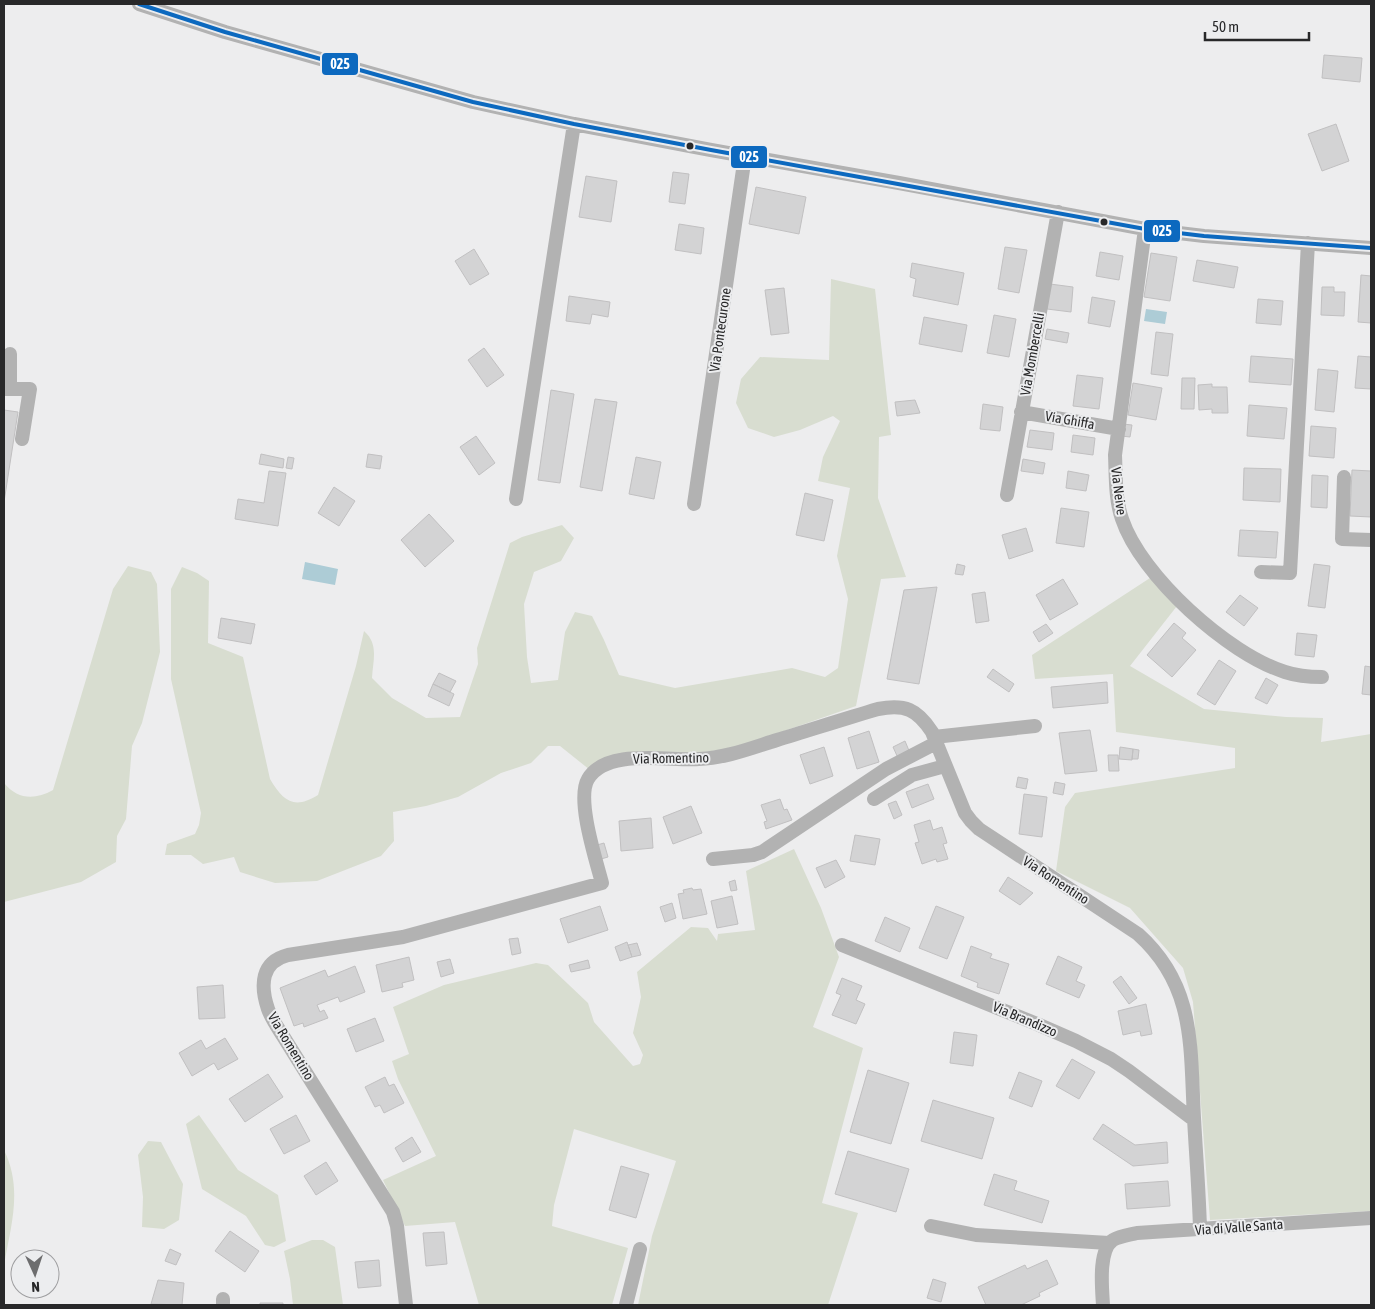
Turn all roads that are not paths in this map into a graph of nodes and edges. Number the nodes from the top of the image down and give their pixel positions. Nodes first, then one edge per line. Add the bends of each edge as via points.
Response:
1 (138, 4) edge
2 (574, 124) junction
3 (746, 156) junction
4 (1058, 212) junction
5 (1145, 229) junction
6 (1308, 244) junction
7 (1371, 248) edge
8 (10, 354) dead end
9 (7, 389) edge
10 (1022, 412) junction
11 (1118, 429) junction
12 (22, 439) dead end
13 (1344, 478) dead end
14 (1007, 495) dead end
15 (516, 499) dead end
16 (694, 504) dead end
17 (1371, 540) edge
18 (1261, 572) dead end
19 (1322, 677) dead end
20 (1035, 726) dead end
21 (935, 740) junction
22 (945, 766) junction
23 (874, 799) dead end
24 (713, 859) dead end
25 (842, 945) dead end
26 (1194, 1120) junction
27 (1371, 1218) edge
28 (931, 1226) dead end
29 (1200, 1229) junction
30 (1109, 1243) junction
31 (640, 1249) dead end
32 (406, 1305) edge
33 (626, 1305) edge
34 (1103, 1305) edge

1 - 2 street via 473,102
2 - 3 street
2 - 15 street
3 - 4 street
3 - 16 street, Via Pontecurone
4 - 5 street
4 - 10 street, Via Mombercelli
5 - 6 street
5 - 11 street, Via Neive
6 - 7 street
6 - 18 street via 1290,573
8 - 9 street
9 - 12 street via 30,389
10 - 11 street, Via Ghiffa
10 - 14 street, Via Mombercelli
11 - 19 street, Via Neive via 1116,487 1122,520 1139,553 1156,576 1200,619 1262,662 1284,672
13 - 17 street via 1342,539
20 - 21 street
21 - 22 street, Via Romentino
21 - 24 street via 762,852
21 - 32 street, Via Romentino via 918,714 900,707 889,707 719,757 681,760 634,758 613,762 591,774 584,787 586,820 602,883 422,932 288,955 270,964 264,979 268,1009 393,1212
22 - 23 street via 912,774
22 - 26 street, Via Romentino via 965,813 979,829 1138,934 1169,970 1187,1016
25 - 26 street, Via Brandizzo via 1076,1041 1110,1059
26 - 29 street, Via Romentino
27 - 29 street, Via di Valle Santa
28 - 30 street via 976,1235
29 - 30 street, Via di Valle Santa via 1137,1233
30 - 34 street via 1103,1255
31 - 33 street

